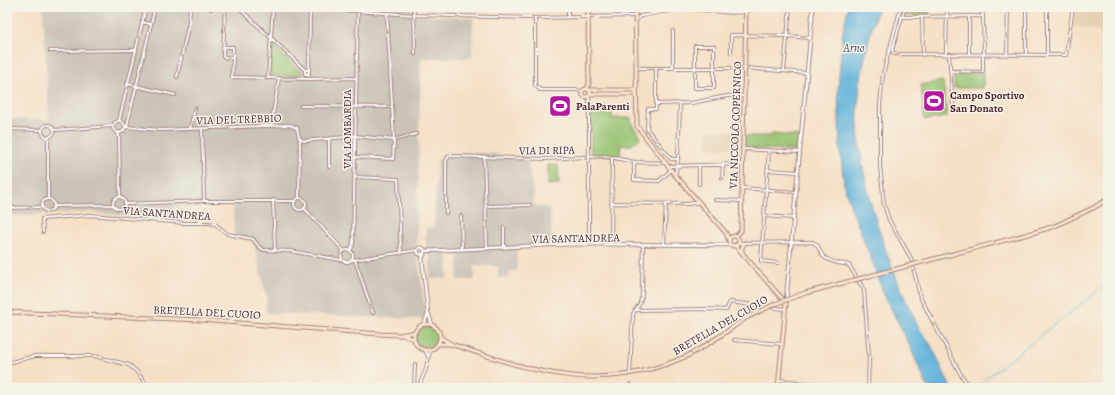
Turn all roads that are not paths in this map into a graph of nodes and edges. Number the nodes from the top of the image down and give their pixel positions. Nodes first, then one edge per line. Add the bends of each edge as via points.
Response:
1 (146, 7) edge
2 (155, 7) edge
3 (190, 7) edge
4 (225, 7) edge
5 (238, 7) edge
6 (273, 7) edge
7 (296, 7) edge
8 (358, 7) edge
9 (414, 7) edge
10 (568, 7) edge
11 (588, 7) edge
12 (712, 7) edge
13 (746, 7) edge
14 (758, 7) edge
15 (790, 7) edge
16 (812, 7) edge
17 (901, 7) edge
18 (905, 7) edge
19 (947, 7) edge
20 (981, 7) edge
21 (1008, 7) edge
22 (1026, 7) edge
23 (1047, 7) edge
24 (1073, 7) edge
25 (310, 8) edge
26 (635, 8) edge
27 (674, 8) edge
28 (687, 8) edge
29 (711, 10) junction
30 (358, 12) junction
31 (746, 13) junction
32 (387, 14) junction
33 (414, 15) junction
34 (635, 16) junction
35 (640, 16) junction
36 (947, 16) junction
37 (969, 16) junction
38 (983, 16) junction
39 (568, 17) junction
40 (588, 17) junction
41 (901, 17) junction
42 (922, 17) junction
43 (535, 18) junction
44 (142, 22) junction
45 (635, 22) junction
46 (150, 24) junction
47 (673, 31) dead end
48 (746, 35) junction
49 (788, 36) junction
50 (270, 37) junction
51 (810, 38) junction
52 (223, 47) junction
53 (135, 50) junction
54 (50, 51) dead end
55 (731, 53) dead end
56 (415, 54) dead end
57 (923, 54) junction
58 (948, 54) junction
59 (969, 54) junction
60 (983, 54) junction
61 (1007, 54) junction
62 (1026, 55) junction
63 (1047, 55) junction
64 (232, 58) junction
65 (636, 68) junction
66 (656, 68) junction
67 (673, 68) junction
68 (695, 68) junction
69 (714, 68) junction
70 (746, 68) junction
71 (784, 70) junction
72 (950, 71) junction
73 (305, 72) junction
74 (309, 73) junction
75 (807, 73) junction
76 (177, 77) dead end
77 (268, 78) junction
78 (279, 78) junction
79 (356, 78) junction
80 (304, 79) junction
81 (310, 79) junction
82 (127, 84) junction
83 (136, 86) junction
84 (636, 90) junction
85 (582, 92) junction
86 (589, 93) junction
87 (175, 94) dead end
88 (636, 94) junction
89 (745, 96) junction
90 (656, 104) junction
91 (680, 104) junction
92 (301, 106) dead end
93 (953, 106) dead end
94 (355, 107) junction
95 (392, 107) junction
96 (195, 108) dead end
97 (119, 120) junction
98 (113, 126) junction
99 (271, 126) junction
100 (126, 127) junction
101 (202, 128) junction
102 (7, 129) edge
103 (190, 129) junction
104 (42, 130) junction
105 (54, 130) junction
106 (119, 132) junction
107 (416, 134) dead end
108 (355, 136) junction
109 (48, 137) junction
110 (329, 138) junction
111 (300, 139) junction
112 (394, 140) junction
113 (742, 149) junction
114 (769, 150) junction
115 (799, 152) junction
116 (484, 156) junction
117 (355, 157) junction
118 (589, 157) junction
119 (612, 157) junction
120 (678, 159) junction
121 (634, 162) junction
122 (666, 163) junction
123 (723, 164) junction
124 (741, 164) junction
125 (699, 165) junction
126 (669, 166) junction
127 (677, 166) junction
128 (329, 167) dead end
129 (671, 170) junction
130 (768, 170) junction
131 (798, 172) junction
132 (675, 175) junction
133 (355, 177) junction
134 (722, 178) dead end
135 (699, 184) dead end
136 (741, 188) junction
137 (767, 190) junction
138 (796, 192) junction
139 (120, 197) junction
140 (299, 198) junction
141 (48, 199) junction
142 (1108, 199) edge
143 (273, 200) junction
144 (715, 200) dead end
145 (204, 201) junction
146 (295, 201) junction
147 (742, 201) junction
148 (699, 202) junction
149 (611, 203) junction
150 (666, 203) junction
151 (125, 204) junction
152 (113, 205) junction
153 (55, 206) junction
154 (486, 206) junction
155 (530, 206) dead end
156 (42, 207) junction
157 (7, 208) edge
158 (304, 208) junction
159 (446, 213) dead end
160 (461, 216) dead end
161 (764, 216) junction
162 (794, 218) junction
163 (504, 228) dead end
164 (43, 232) dead end
165 (726, 233) junction
166 (734, 236) junction
167 (730, 241) junction
168 (762, 242) junction
169 (792, 242) junction
170 (589, 244) junction
171 (738, 244) junction
172 (610, 245) junction
173 (643, 245) junction
174 (723, 245) junction
175 (664, 246) junction
176 (462, 248) junction
177 (487, 248) junction
178 (504, 248) junction
179 (275, 251) junction
180 (344, 251) junction
181 (350, 251) junction
182 (424, 251) junction
183 (418, 252) junction
184 (742, 252) junction
185 (400, 254) junction
186 (422, 258) junction
187 (342, 260) junction
188 (352, 260) junction
189 (355, 260) junction
190 (778, 263) dead end
191 (786, 303) junction
192 (785, 309) junction
193 (635, 310) junction
194 (7, 311) edge
195 (428, 313) junction
196 (373, 314) dead end
197 (424, 324) junction
198 (432, 324) junction
199 (415, 332) junction
200 (400, 335) junction
201 (440, 337) junction
202 (414, 339) junction
203 (734, 340) dead end
204 (438, 344) junction
205 (451, 344) junction
206 (782, 344) junction
207 (425, 350) junction
208 (430, 350) junction
209 (428, 358) junction
210 (7, 363) edge
211 (415, 364) dead end
212 (630, 373) dead end
213 (779, 380) junction
214 (630, 384) dead end
215 (825, 385) dead end
216 (147, 387) edge
217 (414, 388) edge
218 (418, 388) edge
219 (630, 388) edge
220 (778, 388) edge
221 (868, 388) edge
222 (971, 388) edge

1 - 44 street
2 - 46 street
3 - 76 street
4 - 52 street
5 - 50 street
6 - 50 street
7 - 25 street
8 - 30 street, VIA LOMBARDIA
9 - 33 street
10 - 39 street
11 - 40 main road
12 - 29 street
13 - 31 main road, VIA NICCOLÒ COPERNICO
14 - 31 street
15 - 49 street
16 - 51 street
17 - 222 street via 883,74 880,105 880,166 884,204 889,220 911,258 920,297 961,375
18 - 41 street
19 - 36 street
20 - 38 street
21 - 61 street
22 - 62 street
23 - 63 street
24 - 63 street via 1067,52 1064,55
25 - 30 street
25 - 74 street
26 - 34 main road
26 - 35 street
27 - 28 street
27 - 35 street
28 - 29 street
29 - 31 street
30 - 32 street
30 - 79 street, VIA LOMBARDIA
31 - 48 main road, VIA NICCOLÒ COPERNICO
32 - 33 street
32 - 95 street
33 - 43 street
33 - 56 street
34 - 40 street
34 - 45 main road
35 - 45 street
36 - 37 street
36 - 42 street
36 - 58 street
37 - 38 street
37 - 59 street
38 - 60 street
39 - 40 street
39 - 43 street
40 - 86 main road
41 - 42 street
41 - 57 street via 892,53
42 - 57 street
43 - 85 street via 536,88
44 - 46 street
44 - 53 street
45 - 65 main road
46 - 83 street
47 - 67 street
48 - 49 street
48 - 55 street via 732,35
48 - 70 main road, VIA NICCOLÒ COPERNICO
49 - 51 street
49 - 71 street
50 - 73 street
50 - 77 street
51 - 75 street
52 - 64 street via 223,57
52 - 64 street via 233,47
53 - 54 street
53 - 82 street
57 - 58 street
58 - 59 street
58 - 72 street
59 - 60 street
60 - 61 street
60 - 72 street via 983,72
61 - 62 street
62 - 63 street
64 - 77 street via 232,77
65 - 66 street
65 - 84 main road
66 - 67 street
66 - 90 street
67 - 68 street
68 - 69 street
68 - 69 street via 695,88 714,88
68 - 69 street via 695,46 714,46
69 - 70 street
70 - 71 street
70 - 89 main road, VIA NICCOLÒ COPERNICO
71 - 75 street
72 - 93 street
73 - 74 street
73 - 74 street via 306,75
73 - 80 street
74 - 81 street
75 - 115 street
77 - 78 street
78 - 80 street
78 - 99 street
79 - 81 street
79 - 94 street, VIA LOMBARDIA
80 - 81 street
82 - 83 street
82 - 97 street
83 - 87 street
83 - 100 street
84 - 86 main road
84 - 88 main road
85 - 86 main road
85 - 86 main road via 584,96
86 - 88 main road
86 - 118 street
88 - 122 main road via 637,126
89 - 91 street via 727,96
89 - 113 main road, VIA NICCOLÒ COPERNICO
90 - 91 street
90 - 120 street via 656,109 648,109 647,128 671,159
91 - 120 street
92 - 94 street
94 - 95 street
94 - 108 street, VIA LOMBARDIA
95 - 112 street
96 - 103 street
97 - 98 street
97 - 100 street
98 - 105 street
98 - 106 street via 115,131
99 - 101 street, VIA DEL TREBBIO
99 - 111 street, VIA DEL TREBBIO via 294,126 298,129
100 - 103 street, VIA DEL TREBBIO
100 - 106 street
101 - 103 street, VIA DEL TREBBIO
101 - 145 street
102 - 104 street
104 - 105 street via 48,124
104 - 109 street via 43,135
105 - 109 street via 52,136
106 - 139 street
107 - 112 street
108 - 110 street
108 - 112 street
108 - 117 street, VIA LOMBARDIA
109 - 141 street
110 - 111 street
110 - 128 street
111 - 140 street
112 - 117 street via 393,159
113 - 114 street
113 - 124 main road, VIA NICCOLÒ COPERNICO
114 - 115 street
114 - 130 street
115 - 131 street
116 - 118 street, VIA DI RIPA
116 - 154 street
116 - 159 street, VIA DI RIPA via 449,156 446,159
117 - 133 street, VIA LOMBARDIA
118 - 119 street, VIA DI RIPA
118 - 170 street
119 - 121 street, VIA DI RIPA
119 - 149 street
120 - 127 street
121 - 122 street, VIA DI RIPA
121 - 129 street via 634,180 659,181
122 - 126 main road
123 - 124 street
123 - 125 street
123 - 134 street
124 - 136 main road, VIA NICCOLÒ COPERNICO
125 - 127 street
125 - 135 street
126 - 127 street
126 - 129 main road
127 - 132 street
129 - 132 main road
130 - 131 street
130 - 137 street
131 - 138 street
132 - 148 main road
133 - 181 street, VIA LOMBARDIA via 353,244
133 - 185 street via 398,179
136 - 137 street
136 - 147 main road, VIA NICCOLÒ COPERNICO
137 - 138 street
137 - 161 street
138 - 162 street
139 - 151 street
139 - 152 street via 114,199
140 - 146 street
140 - 158 street via 304,201
141 - 153 street via 52,200
141 - 156 street via 43,202
142 - 205 main road, BRETELLA DEL CUOIO, bridge via 1055,226 1025,236 805,293 775,304 748,316 704,346 672,363 633,376 606,380 575,380 551,376
143 - 145 street
143 - 146 street
143 - 179 street
144 - 147 street
145 - 151 street
146 - 158 street via 295,209
147 - 166 main road, VIA NICCOLÒ COPERNICO via 741,231
148 - 150 street
148 - 165 main road
149 - 150 street
149 - 172 street
150 - 175 street
151 - 152 street via 120,210
152 - 153 street
153 - 156 street via 49,212
154 - 155 street
154 - 177 street
156 - 157 street
158 - 180 street
160 - 176 street
161 - 162 street
161 - 168 street
162 - 169 street
163 - 178 street
164 - 179 street, VIA SANT'ANDREA via 42,219 90,215 208,223 215,224 228,234 253,240 264,250
165 - 166 main road
165 - 167 main road
166 - 167 main road, VIA NICCOLÒ COPERNICO
166 - 171 main road
167 - 171 main road
167 - 174 street, VIA SANT'ANDREA
168 - 169 street, VIA SANT'ANDREA
168 - 171 street, VIA SANT'ANDREA
168 - 190 street via 761,261
169 - 191 street
169 - 221 street, VIA SANT'ANDREA via 815,243 832,262 849,265 862,287 870,357
170 - 172 street, VIA SANT'ANDREA
170 - 178 street, VIA SANT'ANDREA
171 - 174 street, VIA SANT'ANDREA
171 - 184 main road
171 - 184 main road via 742,247
172 - 173 street, VIA SANT'ANDREA
173 - 175 street, VIA SANT'ANDREA
173 - 193 street via 642,295
174 - 175 street, VIA SANT'ANDREA
176 - 177 street, VIA SANT'ANDREA
176 - 182 street, VIA SANT'ANDREA
177 - 178 street, VIA SANT'ANDREA
179 - 187 street, VIA SANT'ANDREA
180 - 181 street
180 - 187 street
181 - 188 street via 353,255
182 - 183 street
182 - 183 street via 420,247
182 - 186 street
183 - 185 street, VIA SANT'ANDREA
183 - 186 street
184 - 191 main road
185 - 189 street, VIA SANT'ANDREA
186 - 195 street
187 - 188 street, VIA SANT'ANDREA
188 - 189 street, VIA SANT'ANDREA
189 - 196 street
191 - 192 main road
192 - 193 street via 730,302 726,310
192 - 206 main road
193 - 212 street
194 - 200 main road, BRETELLA DEL CUOIO via 201,320
195 - 197 street
195 - 198 street
197 - 198 main road
197 - 199 main road
198 - 201 main road, BRETELLA DEL CUOIO
199 - 200 main road, BRETELLA DEL CUOIO
199 - 202 main road
200 - 202 main road, BRETELLA DEL CUOIO
201 - 204 main road
201 - 205 main road, BRETELLA DEL CUOIO
202 - 207 main road, BRETELLA DEL CUOIO via 419,347
203 - 206 street
204 - 205 main road, BRETELLA DEL CUOIO
204 - 208 main road
206 - 213 main road
207 - 208 main road
207 - 209 street
208 - 209 street
209 - 218 street
210 - 216 street via 35,356 94,356 129,365
211 - 217 street
213 - 215 street
213 - 220 main road
214 - 219 street

